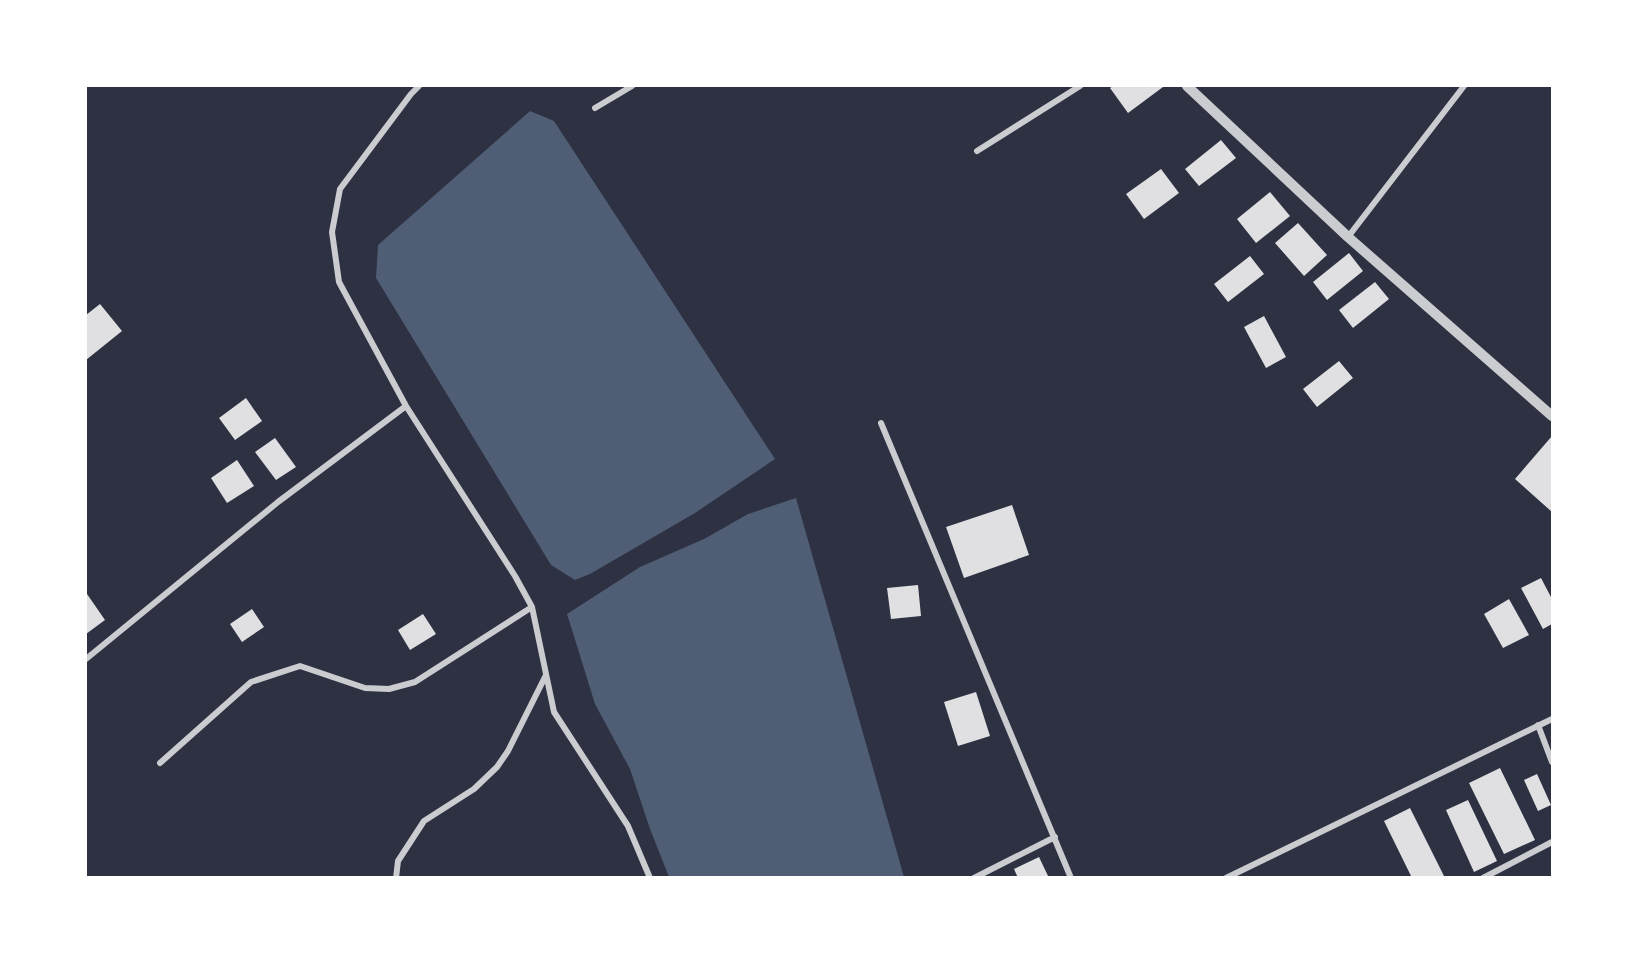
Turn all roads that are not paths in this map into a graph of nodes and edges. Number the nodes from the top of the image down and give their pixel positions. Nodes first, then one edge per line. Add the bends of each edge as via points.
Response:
1 (419, 86) edge
2 (632, 86) edge
3 (1080, 86) edge
4 (1188, 86) edge
5 (1464, 86) edge
6 (595, 108) dead end
7 (977, 151) dead end
8 (1348, 237) junction
9 (406, 406) junction
10 (1552, 416) edge
11 (881, 423) dead end
12 (532, 607) junction
13 (86, 659) edge
14 (547, 674) junction
15 (1552, 719) edge
16 (1538, 725) junction
17 (1552, 762) edge
18 (160, 763) dead end
19 (1055, 837) junction
20 (1552, 842) edge
21 (396, 878) edge
22 (650, 878) edge
23 (974, 878) edge
24 (1071, 878) edge
25 (1226, 878) edge
26 (1483, 878) edge

1 - 9 street via 340,189 332,232 339,282
2 - 6 street
3 - 7 street
4 - 8 street
5 - 8 street
8 - 10 street
9 - 12 street
9 - 13 street via 278,502
11 - 19 street
12 - 14 street
12 - 18 street via 415,682 389,689 365,688 300,666 251,682
14 - 21 street via 497,766 474,789 424,821 398,861
14 - 22 street via 554,712 628,826
15 - 16 street
16 - 17 street
16 - 25 street
19 - 23 street
19 - 24 street
20 - 26 street

